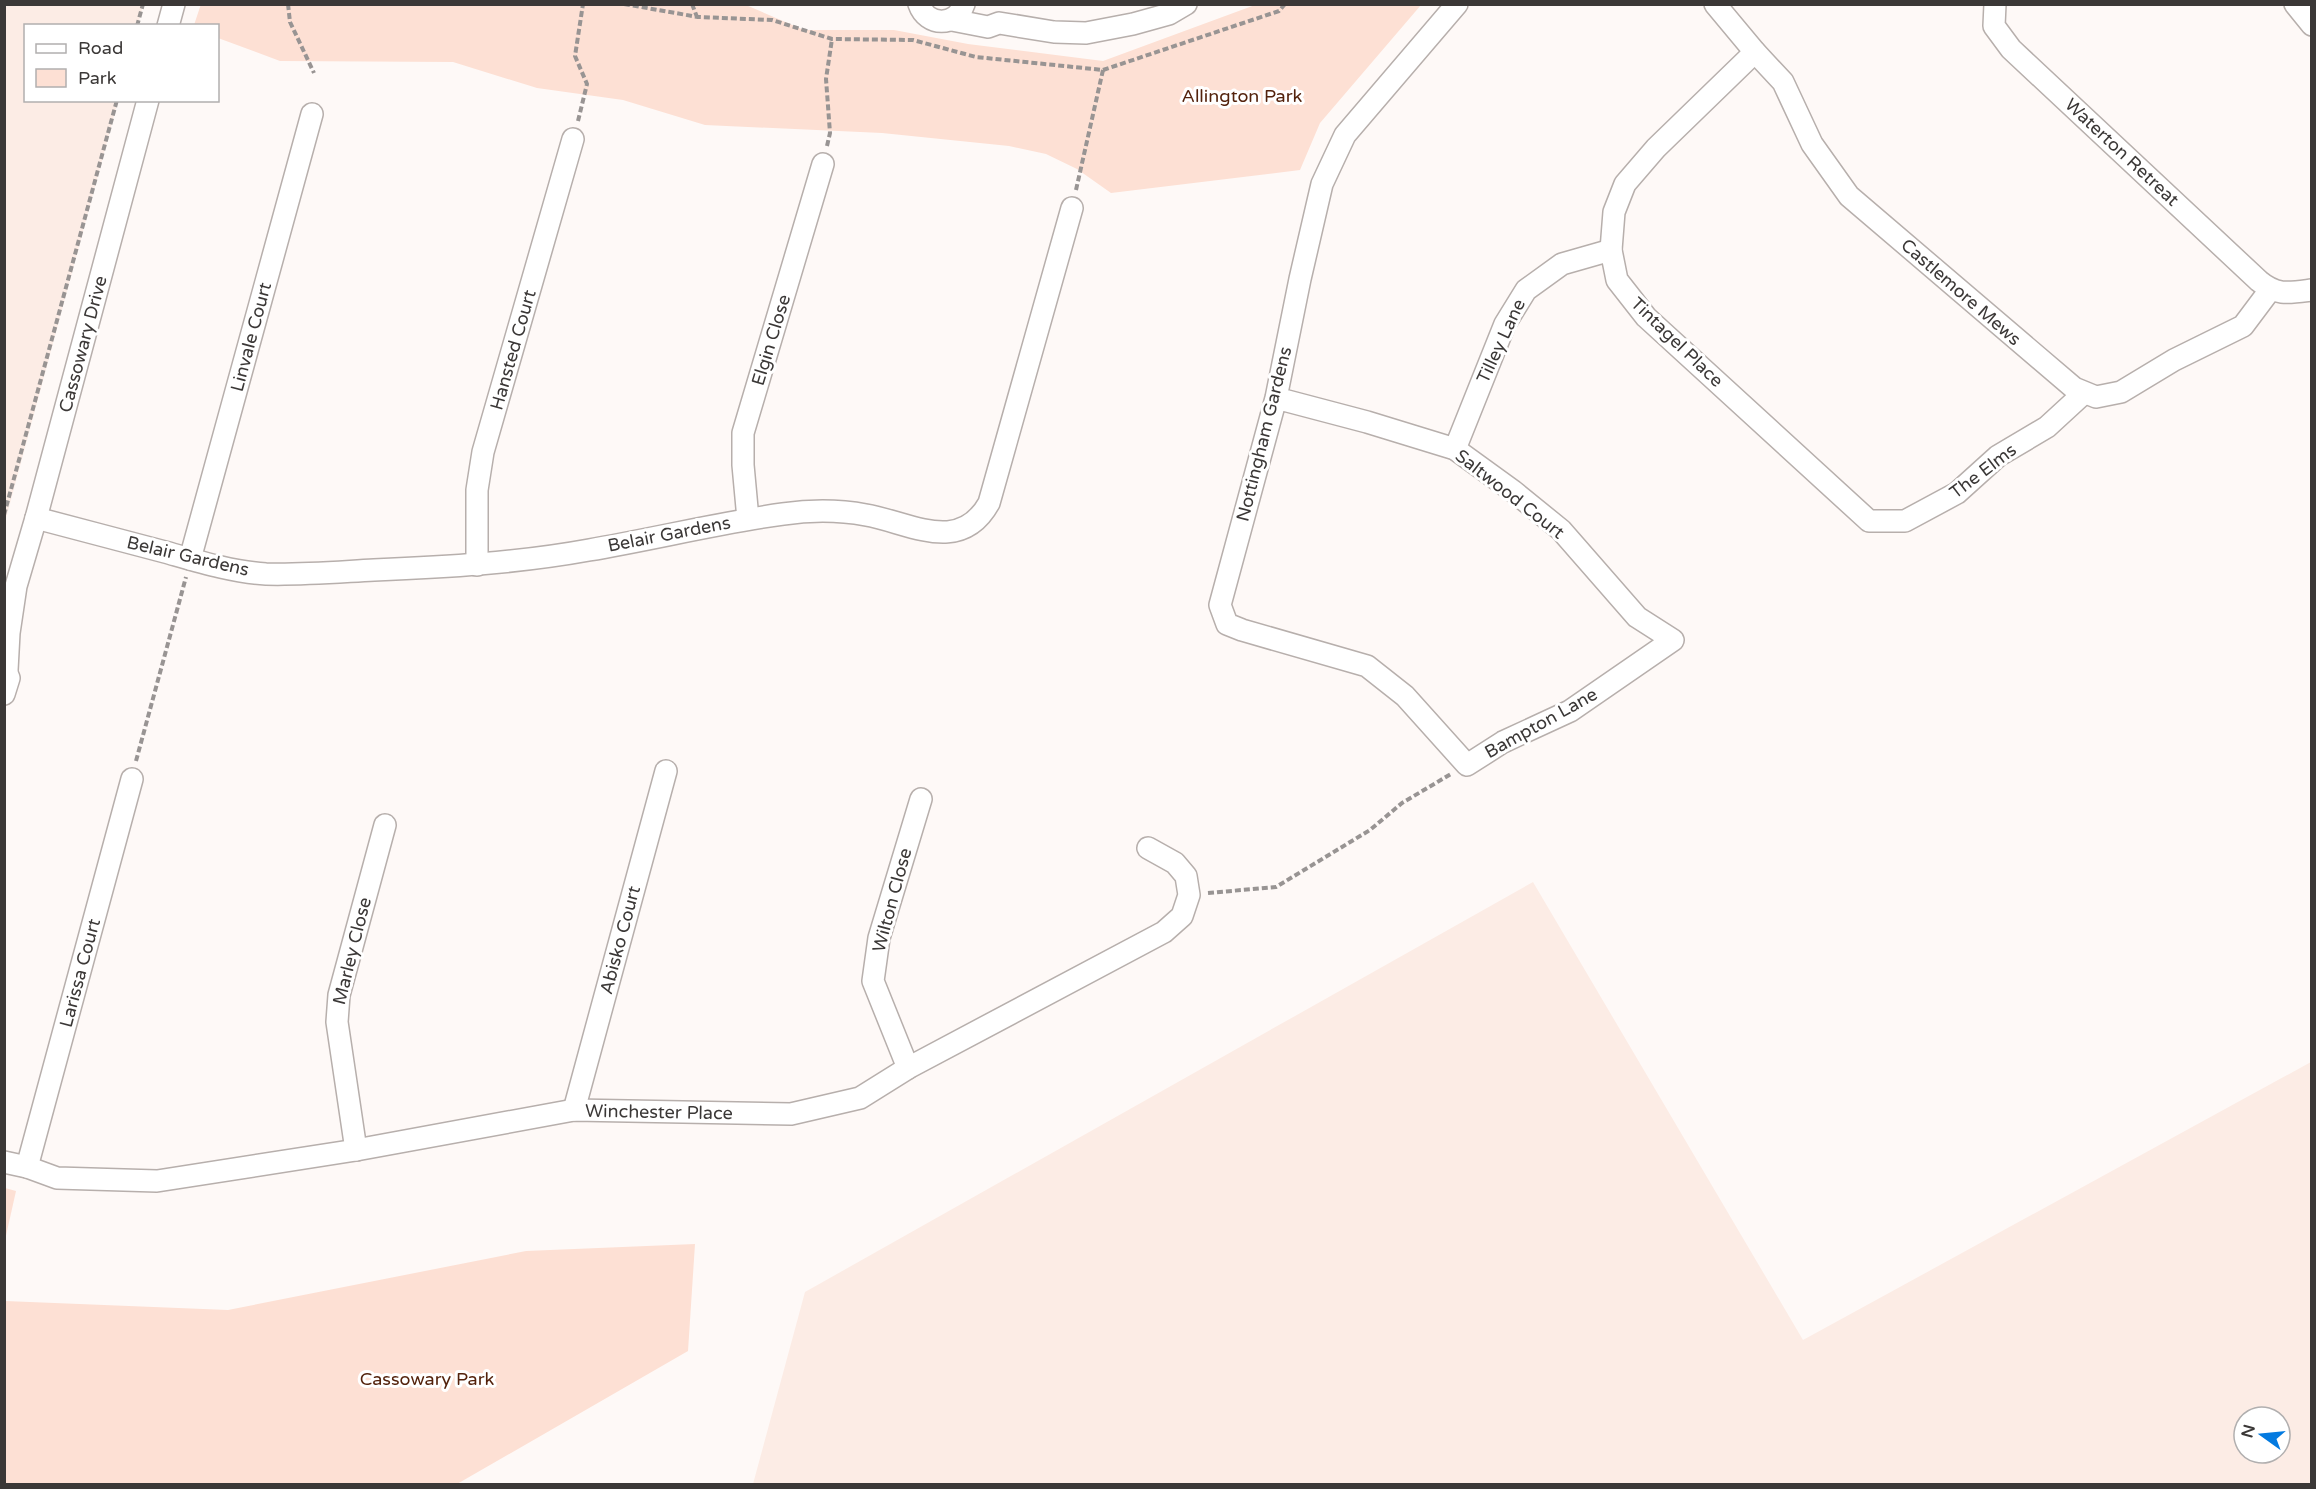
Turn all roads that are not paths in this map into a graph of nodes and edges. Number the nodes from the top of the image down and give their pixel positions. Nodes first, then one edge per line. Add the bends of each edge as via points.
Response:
1 (174, 4) edge
2 (919, 4) edge
3 (975, 4) edge
4 (1186, 4) edge
5 (1456, 4) edge
6 (1715, 4) edge
7 (1995, 4) edge
8 (2295, 4) edge
9 (958, 12) edge
10 (999, 23) junction
11 (169, 24) edge
12 (2312, 25) edge
13 (1755, 52) junction
14 (147, 102) edge
15 (312, 114) dead end
16 (573, 139) road end
17 (823, 164) road end
18 (1072, 208) road end
19 (1611, 250) junction
20 (2270, 290) junction
21 (2312, 290) edge
22 (2084, 393) junction
23 (1276, 398) junction
24 (1455, 449) junction
25 (36, 518) junction
26 (748, 519) junction
27 (1869, 521) joint
28 (190, 559) junction
29 (477, 565) junction
30 (16, 586) junction
31 (4, 609) edge
32 (1673, 640) joint
33 (6, 668) edge
34 (4, 694) edge
35 (1467, 765) joint
36 (666, 771) dead end
37 (132, 779) road end
38 (921, 799) dead end
39 (384, 825) dead end
40 (1148, 848) dead end
41 (908, 1068) junction
42 (574, 1110) junction
43 (356, 1150) junction
44 (4, 1162) edge
45 (27, 1167) junction

1 - 11 street
2 - 9 street via 930,19 945,22
3 - 10 street
4 - 10 street via 1169,14 1086,33
5 - 23 street, Nottingham Gardens via 1345,135 1322,184
6 - 13 street, Castlemore Mews
7 - 20 street, Waterton Retreat via 1994,26 2011,48
8 - 12 street
9 - 10 street via 988,27
13 - 19 street, Tintagel Place via 1656,148 1625,184 1614,212
13 - 22 street, Castlemore Mews via 1783,82 1812,144 1849,196
14 - 25 street, Cassowary Drive
15 - 28 street, Linvale Court
16 - 29 street, Hansted Court via 483,452 477,490
17 - 26 street, Elgin Close via 743,434
18 - 26 street, Belair Gardens via 1000,470 981,518 958,531 942,532 830,510
19 - 24 street, Tilley Lane via 1562,264 1526,290 1505,324
19 - 27 street, Tintagel Place via 1617,280 1646,317
20 - 21 street
20 - 22 street via 2243,326 2121,392 2096,397
22 - 27 street, The Elms via 2047,427 1998,456 1957,493 1905,521
23 - 24 street, Saltwood Court
23 - 35 street, Nottingham Gardens via 1220,605 1227,624 1367,666 1405,696
24 - 32 street, Saltwood Court via 1562,530 1637,617
25 - 28 street, Belair Gardens
25 - 30 street, Cassowary Drive
26 - 29 street, Belair Gardens via 587,550
28 - 29 street, Belair Gardens via 261,573 302,575
30 - 31 street, Cassowary Drive
30 - 33 street, Cassowary Drive
32 - 35 street, Bampton Lane via 1569,711 1503,742
33 - 34 street, Cassowary Drive via 8,686
36 - 42 street, Abisko Court
37 - 45 street, Larissa Court
38 - 41 street, Wilton Close via 879,938 873,981
39 - 43 street, Marley Close via 337,1013
40 - 41 street, Winchester Place via 1175,863 1186,876 1190,896 1182,916 1164,932
41 - 42 street, Winchester Place via 860,1098 791,1114
42 - 43 street, Winchester Place
43 - 45 street, Winchester Place via 157,1181 57,1178
44 - 45 street, Winchester Place

